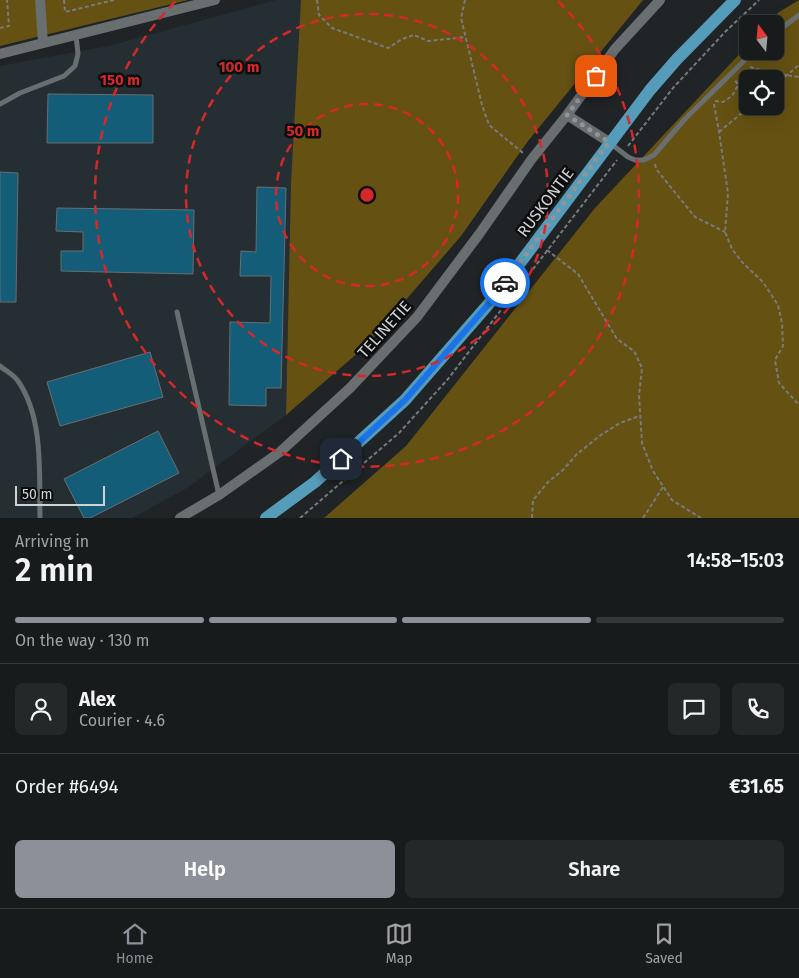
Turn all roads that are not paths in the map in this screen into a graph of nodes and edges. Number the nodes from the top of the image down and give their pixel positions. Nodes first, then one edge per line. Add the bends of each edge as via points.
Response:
1 (40, 0) edge
2 (215, 0) edge
3 (660, 0) edge
4 (735, 0) edge
5 (799, 15) edge
6 (784, 26) edge
7 (76, 35) junction
8 (43, 43) junction
9 (0, 54) edge
10 (744, 60) edge
11 (0, 104) edge
12 (567, 115) junction
13 (609, 142) junction
14 (178, 312) dead end
15 (0, 366) edge
16 (219, 495) junction
17 (40, 518) edge
18 (180, 518) edge
19 (266, 518) edge

1 - 8 street
2 - 7 street
3 - 12 street, TELINETIE via 615,49
4 - 13 main road, RUSKONTIE via 677,59
5 - 6 lane
7 - 8 street
7 - 11 lane via 78,54 74,66 64,76
8 - 9 street
10 - 13 lane via 654,155 635,160
12 - 13 street
12 - 16 street, TELINETIE via 417,317 350,388 280,452
13 - 19 main road, RUSKONTIE via 493,299 405,400 315,482
14 - 16 lane
15 - 17 lane via 17,380 31,405 38,450
16 - 18 street, TELINETIE

